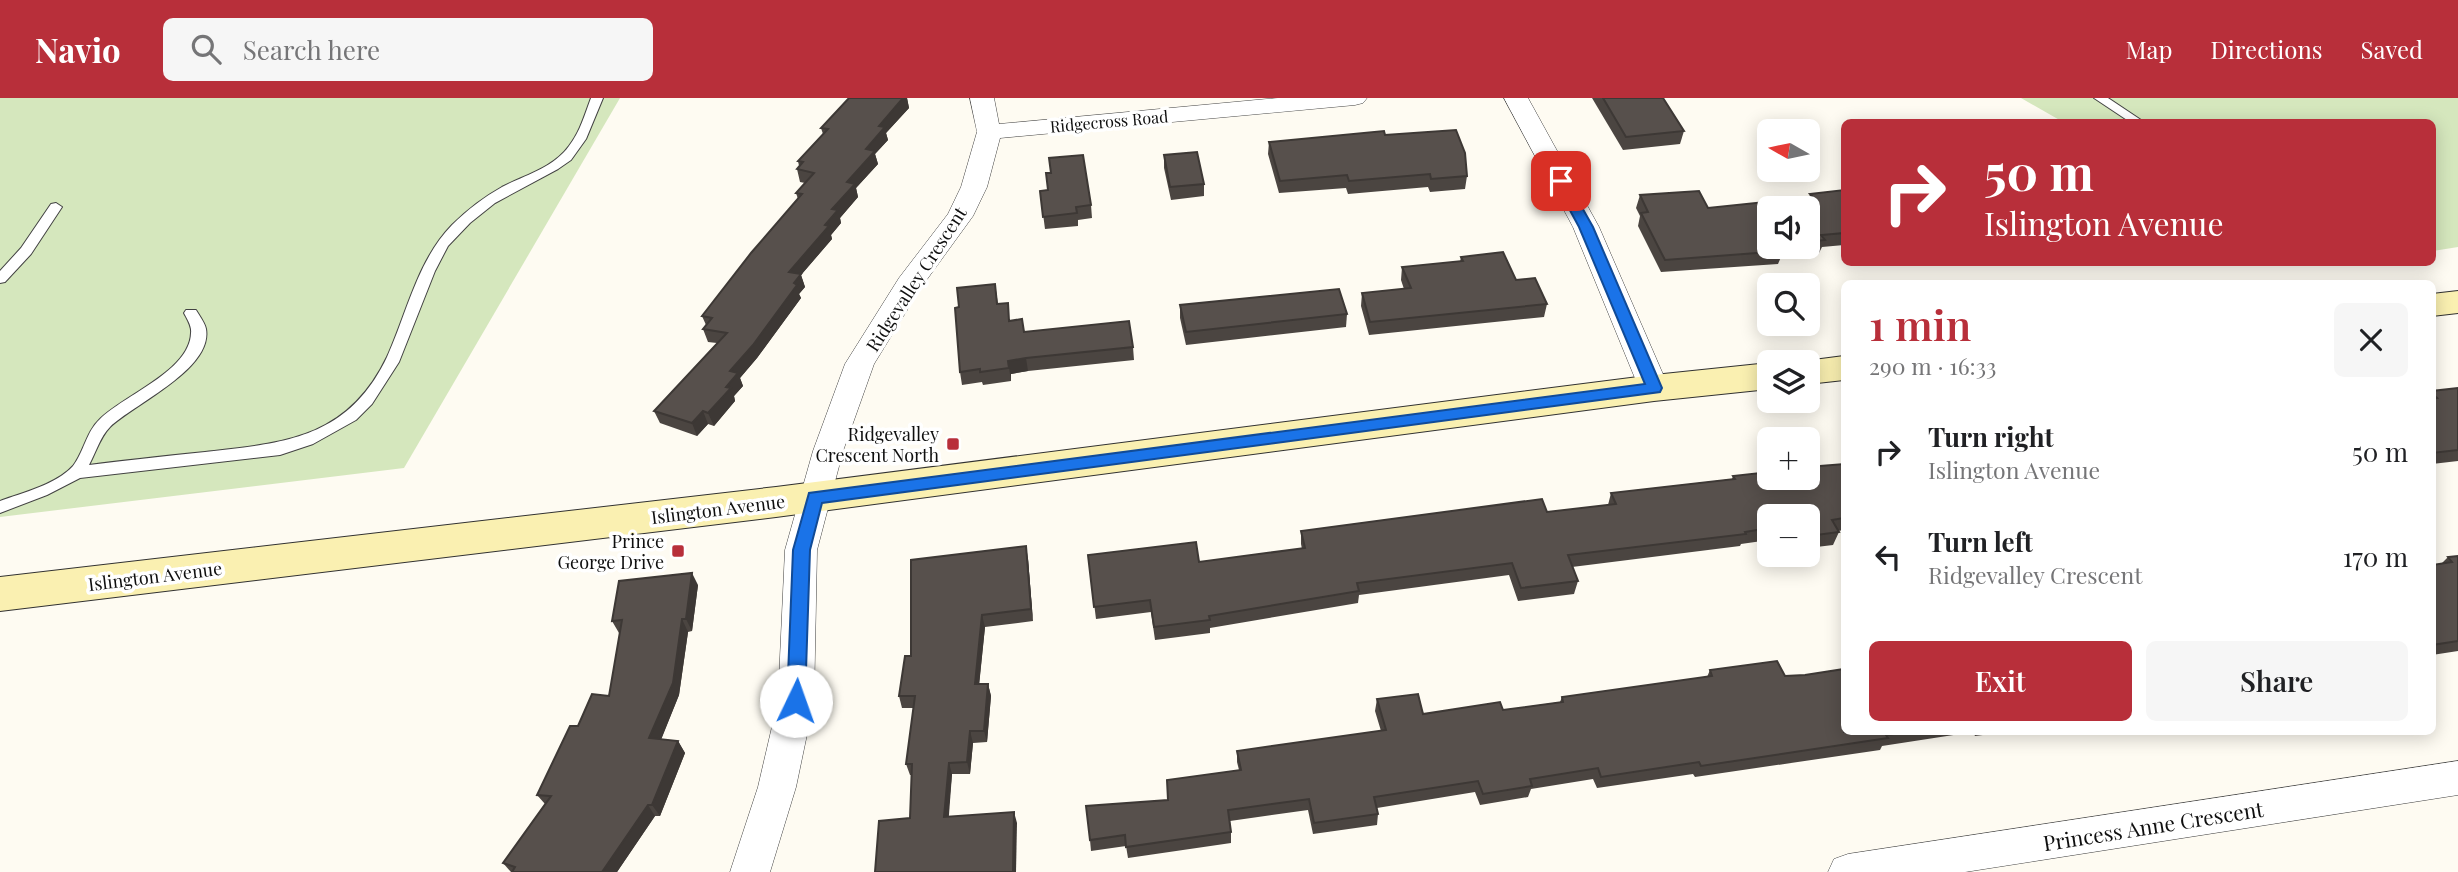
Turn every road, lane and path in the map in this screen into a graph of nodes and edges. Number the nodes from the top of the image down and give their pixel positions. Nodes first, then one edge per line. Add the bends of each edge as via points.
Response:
1 (597, 98) edge
2 (982, 98) edge
3 (1355, 98) edge
4 (1516, 98) edge
5 (2100, 98) edge
6 (2133, 119) edge
7 (989, 132) junction
8 (56, 206) dead end
9 (0, 279) edge
10 (2458, 302) edge
11 (2436, 305) edge
12 (191, 313) dead end
13 (1841, 368) edge
14 (1820, 371) edge
15 (1757, 377) edge
16 (1654, 388) junction
17 (77, 472) junction
18 (815, 498) junction
19 (0, 507) edge
20 (0, 594) edge
21 (2458, 778) edge
22 (750, 872) edge
23 (1848, 872) edge

1 - 17 lane via 574,150 562,162 498,194 449,236 435,255 379,386 361,409 332,431 280,449
2 - 7 street, Ridgevalley Crescent
3 - 7 street, Ridgecross Road
4 - 16 street via 1586,227
5 - 6 lane
7 - 18 street, Ridgevalley Crescent via 974,187 960,216 909,284 860,364
8 - 9 lane via 26,251
10 - 11 main road
12 - 17 lane via 201,333 193,351 178,369 105,422
13 - 14 main road
15 - 16 main road, Islington Avenue
16 - 18 main road, Islington Avenue
17 - 19 lane
18 - 20 main road, Islington Avenue
18 - 22 street via 802,550 796,701 777,787
21 - 23 street, Princess Anne Crescent

